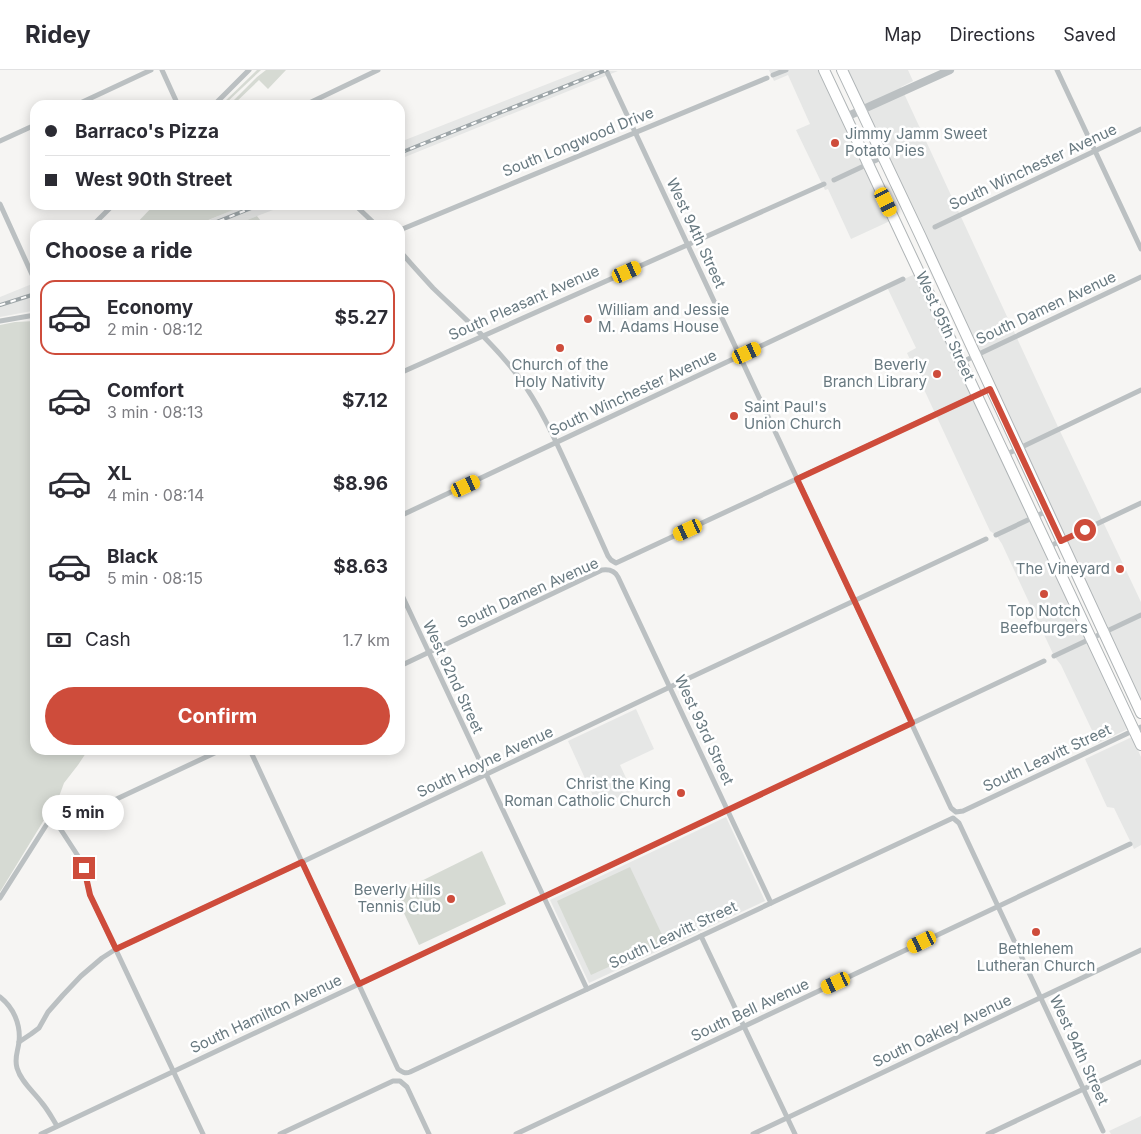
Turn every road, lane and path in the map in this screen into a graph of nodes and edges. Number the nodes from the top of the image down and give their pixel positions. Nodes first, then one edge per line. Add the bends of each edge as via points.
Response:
1 (151, 70) edge
2 (162, 70) edge
3 (249, 70) edge
4 (378, 70) edge
5 (606, 70) edge
6 (786, 70) edge
7 (824, 70) edge
8 (842, 70) edge
9 (950, 70) edge
10 (1057, 70) edge
11 (773, 75) dead end
12 (767, 78) dead end
13 (87, 100) edge
14 (176, 100) edge
15 (219, 100) edge
16 (315, 100) edge
17 (861, 111) junction
18 (846, 117) junction
19 (30, 126) edge
20 (1141, 129) edge
21 (635, 133) junction
22 (0, 141) edge
23 (1095, 151) junction
24 (883, 157) junction
25 (868, 164) junction
26 (834, 180) dead end
27 (824, 184) dead end
28 (0, 204) edge
29 (108, 210) edge
30 (360, 210) edge
31 (98, 220) edge
32 (371, 220) edge
33 (935, 227) dead end
34 (405, 228) edge
35 (688, 245) junction
36 (1141, 249) edge
37 (405, 256) edge
38 (30, 269) edge
39 (1141, 277) edge
40 (903, 279) dead end
41 (30, 316) edge
42 (0, 321) edge
43 (483, 335) junction
44 (975, 355) junction
45 (740, 356) junction
46 (962, 362) junction
47 (405, 371) edge
48 (990, 389) junction
49 (1141, 390) edge
50 (977, 395) junction
51 (556, 443) junction
52 (1018, 449) junction
53 (1005, 455) junction
54 (797, 479) junction
55 (1141, 504) edge
56 (1047, 511) junction
57 (405, 514) edge
58 (1034, 517) junction
59 (996, 534) dead end
60 (986, 539) dead end
61 (1061, 541) junction
62 (1048, 547) junction
63 (611, 571) joint
64 (854, 601) junction
65 (405, 603) edge
66 (1141, 615) edge
67 (1103, 633) junction
68 (1090, 639) junction
69 (428, 652) junction
70 (1054, 656) dead end
71 (1044, 661) dead end
72 (405, 664) edge
73 (670, 687) junction
74 (1141, 713) edge
75 (912, 723) junction
76 (1137, 729) edge
77 (1141, 745) edge
78 (209, 755) edge
79 (252, 755) edge
80 (486, 775) junction
81 (728, 810) junction
82 (963, 811) junction
83 (956, 812) joint
84 (955, 820) junction
85 (59, 826) junction
86 (1130, 844) dead end
87 (302, 862) junction
88 (543, 897) junction
89 (0, 898) edge
90 (771, 903) junction
91 (998, 906) junction
92 (701, 936) junction
93 (116, 949) junction
94 (1141, 950) edge
95 (359, 984) junction
96 (586, 990) junction
97 (0, 997) edge
98 (1041, 998) junction
99 (744, 1026) junction
100 (19, 1042) junction
101 (1141, 1062) edge
102 (174, 1071) junction
103 (1084, 1089) junction
104 (788, 1118) junction
105 (57, 1126) junction
106 (1103, 1131) dead end
107 (41, 1134) edge
108 (204, 1134) edge
109 (280, 1134) edge
110 (429, 1134) edge
111 (516, 1134) edge
112 (753, 1134) edge
113 (795, 1134) edge
114 (988, 1134) edge

1 - 13 street
2 - 14 street
3 - 15 street
4 - 16 street
5 - 21 street, West 94th Street
6 - 11 street
7 - 18 main road, West 95th Street
8 - 17 main road, West 95th Street
9 - 17 street
10 - 23 street
12 - 21 street, South Longwood Drive
17 - 18 street
17 - 24 main road, West 95th Street
18 - 25 main road, West 95th Street
19 - 22 street
20 - 23 street, South Winchester Avenue
21 - 34 street, South Longwood Drive
21 - 35 street, West 94th Street
23 - 33 street, South Winchester Avenue
23 - 36 street
24 - 25 street
24 - 44 main road, West 95th Street
25 - 26 street
25 - 46 main road, West 95th Street
27 - 35 street, South Pleasant Avenue
28 - 38 street
29 - 31 street
30 - 32 street
35 - 43 street, South Pleasant Avenue
35 - 45 street, West 94th Street
37 - 43 street
39 - 44 street, South Damen Avenue
40 - 45 street, South Winchester Avenue
41 - 42 street
43 - 47 street, South Pleasant Avenue
43 - 51 street via 519,377
44 - 46 street, South Damen Avenue
44 - 48 main road, West 95th Street
45 - 51 street, South Winchester Avenue
45 - 54 street, West 94th Street
46 - 50 main road, West 95th Street
48 - 50 street, South Damen Avenue
48 - 52 main road, West 95th Street
49 - 52 street
50 - 53 main road, West 95th Street
50 - 54 street, South Damen Avenue
51 - 54 street, South Damen Avenue via 608,556 616,563
51 - 57 street, South Winchester Avenue
52 - 53 street
52 - 56 main road, West 95th Street
53 - 58 main road, West 95th Street
54 - 64 street, West 94th Street
55 - 61 street
56 - 58 street
56 - 61 main road, West 95th Street
58 - 59 street
58 - 62 main road, West 95th Street
60 - 64 street, South Hoyne Avenue
61 - 62 street
61 - 67 main road, West 95th Street
62 - 68 main road, West 95th Street
63 - 69 street, South Damen Avenue via 602,570
63 - 73 street, West 93rd Street via 618,577
64 - 73 street, South Hoyne Avenue
64 - 75 street, West 94th Street
65 - 69 street, West 92nd Street
66 - 67 street
67 - 68 street
67 - 74 main road, West 95th Street
68 - 70 street
68 - 76 main road, West 95th Street
69 - 72 street, South Damen Avenue
69 - 80 street, West 92nd Street
71 - 75 street, South Hamilton Avenue
73 - 80 street, South Hoyne Avenue
73 - 81 street, West 93rd Street
75 - 81 street, South Hamilton Avenue
75 - 83 street, West 94th Street via 951,808
76 - 77 main road, West 95th Street
76 - 82 street, South Leavitt Street
78 - 85 street
79 - 87 street
80 - 87 street, South Hoyne Avenue
80 - 88 street, West 92nd Street
81 - 88 street, South Hamilton Avenue
81 - 90 street, West 93rd Street
82 - 83 street, South Leavitt Street
82 - 84 street
84 - 90 street, South Leavitt Street
84 - 91 street, West 94th Street
85 - 89 street via 52,816
85 - 93 street via 84,868 90,895
86 - 91 street, South Bell Avenue
87 - 93 street, South Hoyne Avenue
87 - 95 street
88 - 95 street, South Hamilton Avenue
88 - 96 street, West 92nd Street
90 - 92 street, South Leavitt Street
91 - 98 street, West 94th Street
91 - 99 street, South Bell Avenue
92 - 96 street, South Leavitt Street
92 - 99 street
93 - 100 street, South Hoyne Avenue via 81,976 48,1012 39,1028
93 - 102 street
94 - 98 street, South Oakley Avenue
95 - 96 street, South Leavitt Street via 398,1069 407,1073
95 - 102 street, South Hamilton Avenue
97 - 100 street via 14,1012
98 - 103 street, West 94th Street
98 - 104 street, South Oakley Avenue
99 - 104 street
99 - 111 street, South Bell Avenue
100 - 105 street via 16,1061 20,1075
101 - 103 street
102 - 105 street, South Hamilton Avenue
102 - 108 street
103 - 106 street, West 94th Street
103 - 114 street
104 - 112 street, South Oakley Avenue
104 - 113 street
105 - 107 street, South Hamilton Avenue
109 - 110 street via 393,1080 407,1086

